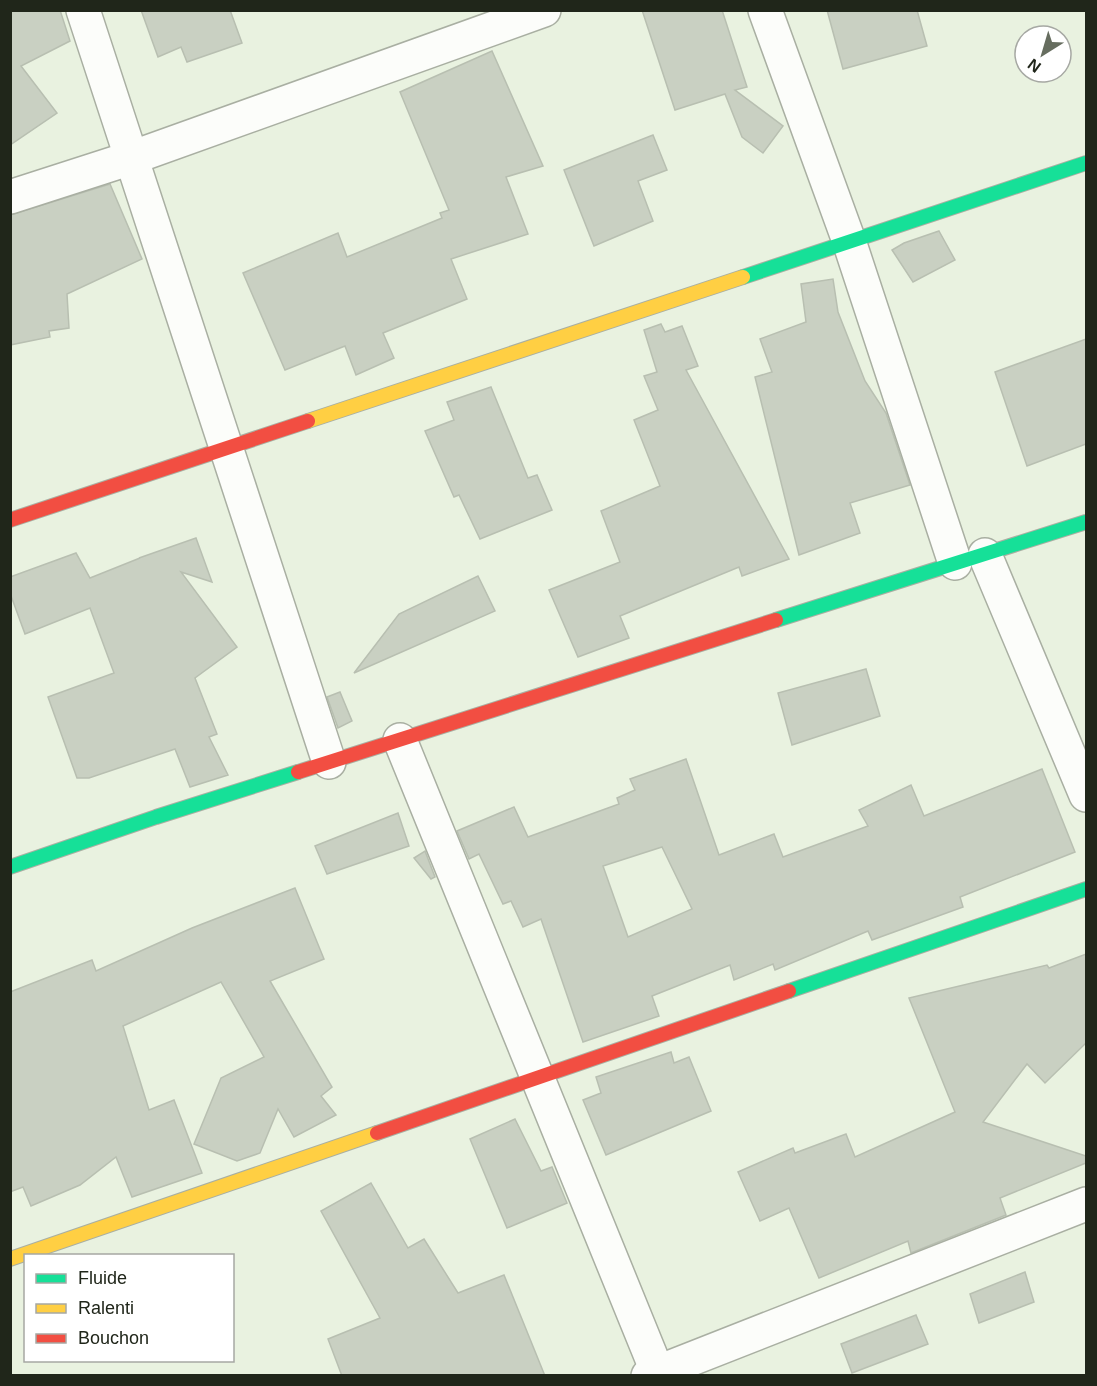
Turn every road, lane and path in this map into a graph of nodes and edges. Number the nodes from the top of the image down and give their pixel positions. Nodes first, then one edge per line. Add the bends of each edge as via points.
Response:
1 (83, 10) edge
2 (544, 10) edge
3 (765, 10) edge
4 (131, 158) junction
5 (1086, 163) edge
6 (10, 197) edge
7 (849, 240) junction
8 (226, 448) junction
9 (10, 520) edge
10 (1086, 522) edge
11 (970, 559) junction
12 (400, 740) junction
13 (329, 762) junction
14 (1086, 795) edge
15 (10, 867) edge
16 (1086, 889) edge
17 (538, 1077) junction
18 (1086, 1204) edge
19 (25, 1254) edge
20 (655, 1374) edge

1 - 4 street
2 - 4 street
3 - 7 street
4 - 6 street
4 - 8 street
5 - 7 street
7 - 8 street
7 - 11 street
8 - 9 street
8 - 13 street
10 - 11 street
11 - 12 street
11 - 14 street
12 - 13 street
12 - 17 street
13 - 15 street
16 - 17 street
17 - 19 street
17 - 20 street
18 - 20 street

